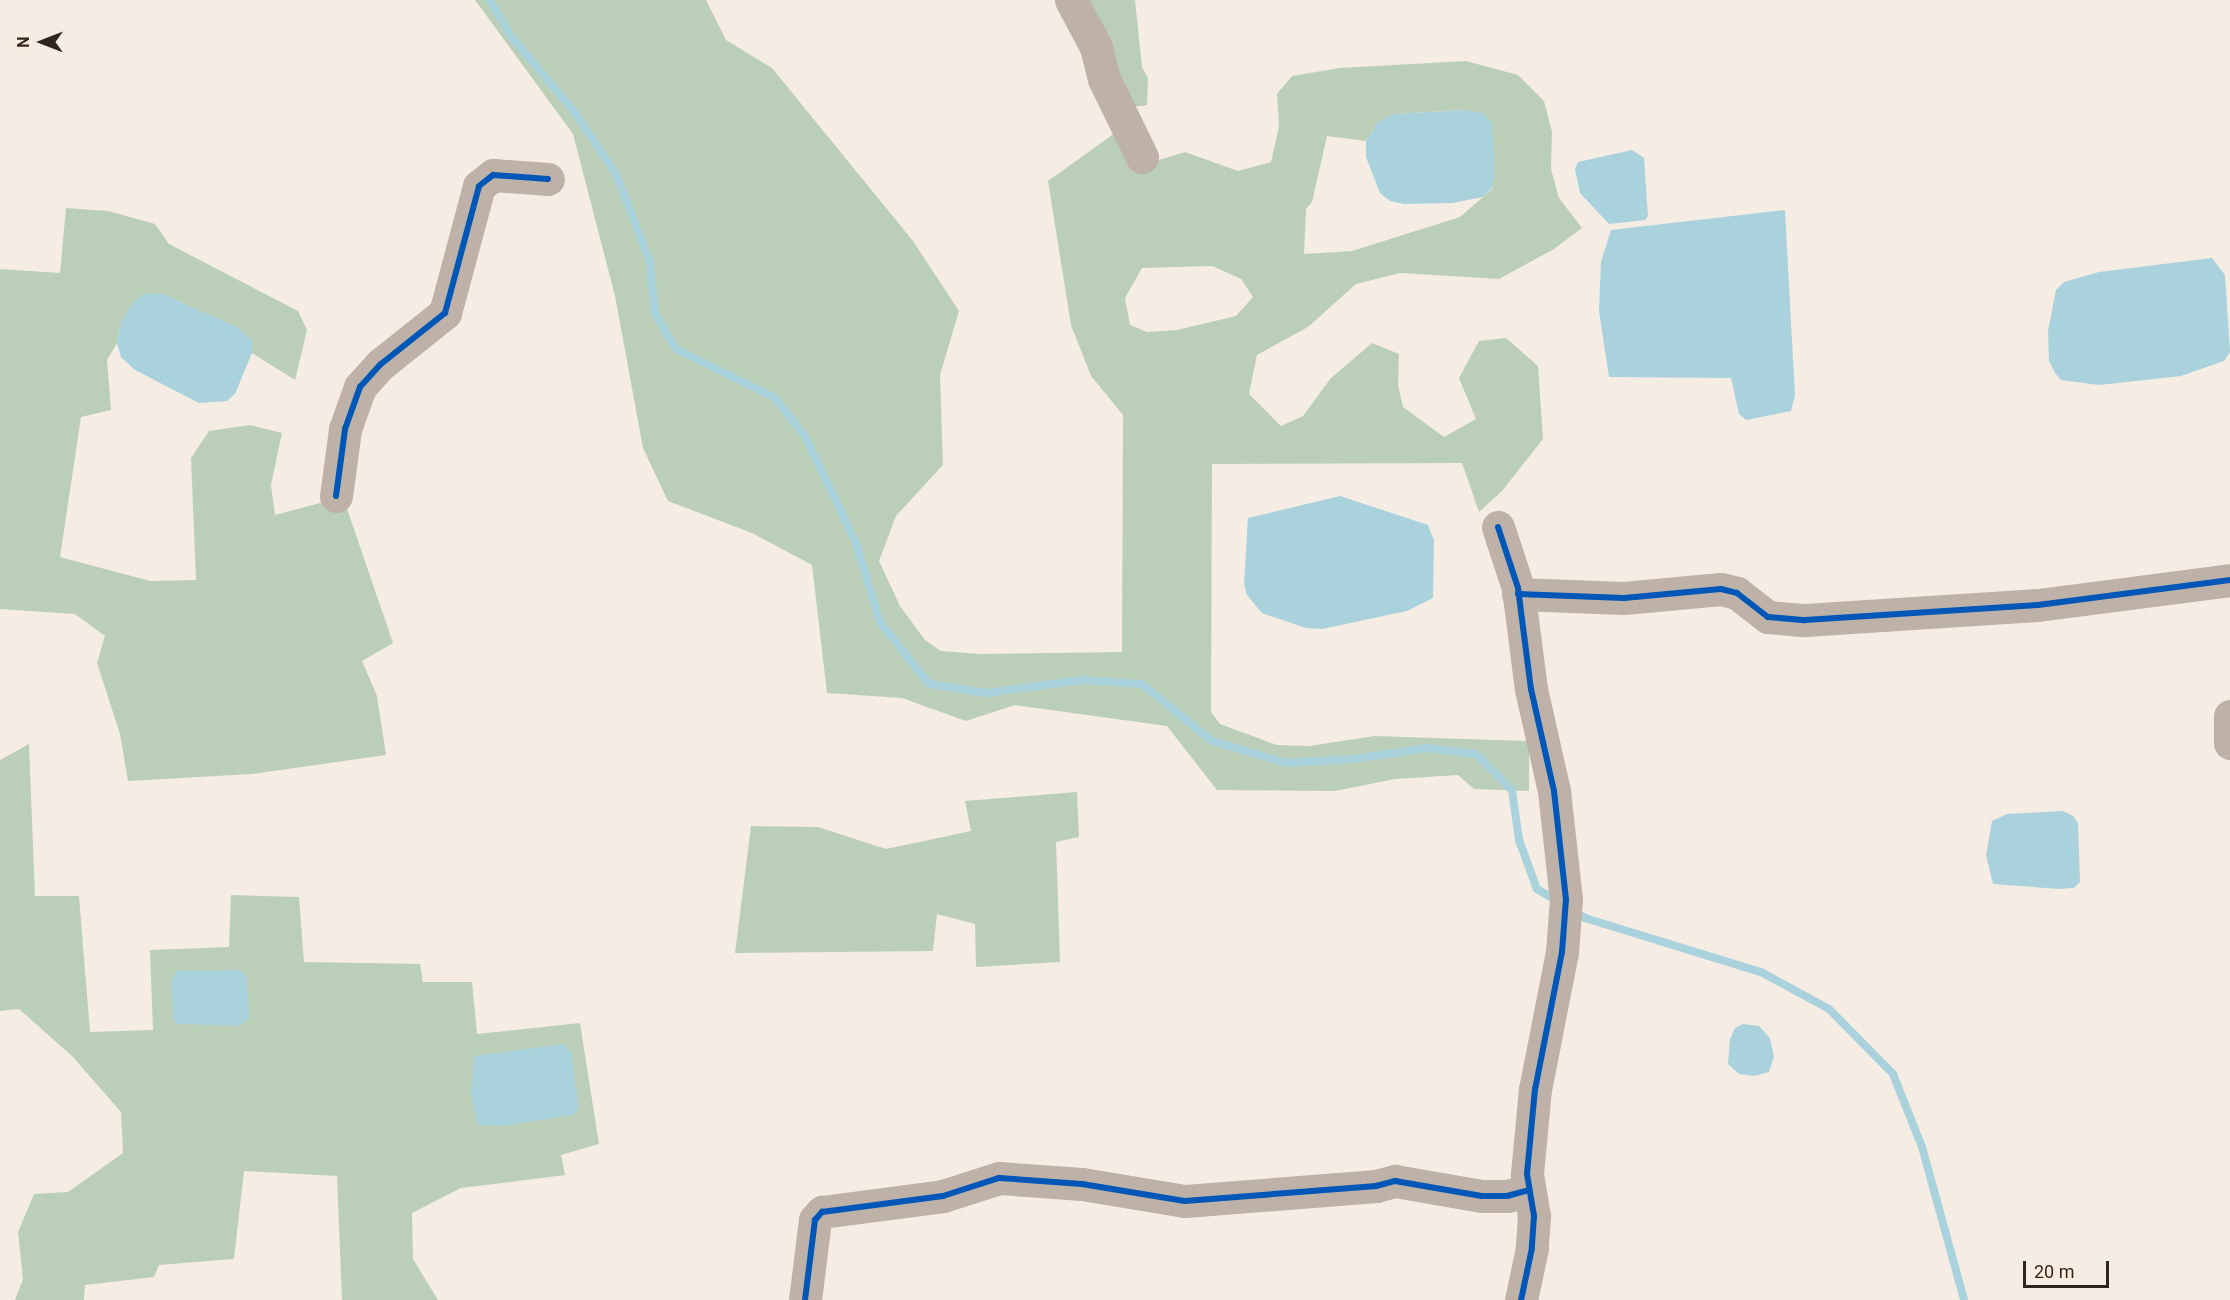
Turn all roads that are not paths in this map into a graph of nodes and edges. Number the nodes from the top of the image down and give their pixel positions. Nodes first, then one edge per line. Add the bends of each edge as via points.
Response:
1 (1071, 0) edge
2 (1142, 157) dead end
3 (548, 179) dead end
4 (336, 496) dead end
5 (1498, 526) dead end
6 (2230, 580) edge
7 (1518, 594) junction
8 (2230, 716) edge
9 (2230, 743) edge
10 (1529, 1190) junction
11 (805, 1300) edge
12 (1521, 1300) edge

1 - 2 street via 1096,47 1104,79
3 - 4 street via 493,175 479,186 445,313 381,364 360,387 345,429
5 - 7 street
6 - 7 street via 2038,605 1805,620 1768,617 1737,594 1721,589 1624,598
7 - 10 street via 1531,689 1554,791 1566,899 1562,952 1535,1089
8 - 9 street
10 - 11 street via 1507,1196 1482,1196 1395,1181 1376,1186 1185,1201 1082,1184 999,1178 944,1196 822,1212 814,1220
10 - 12 street via 1534,1216 1532,1248

